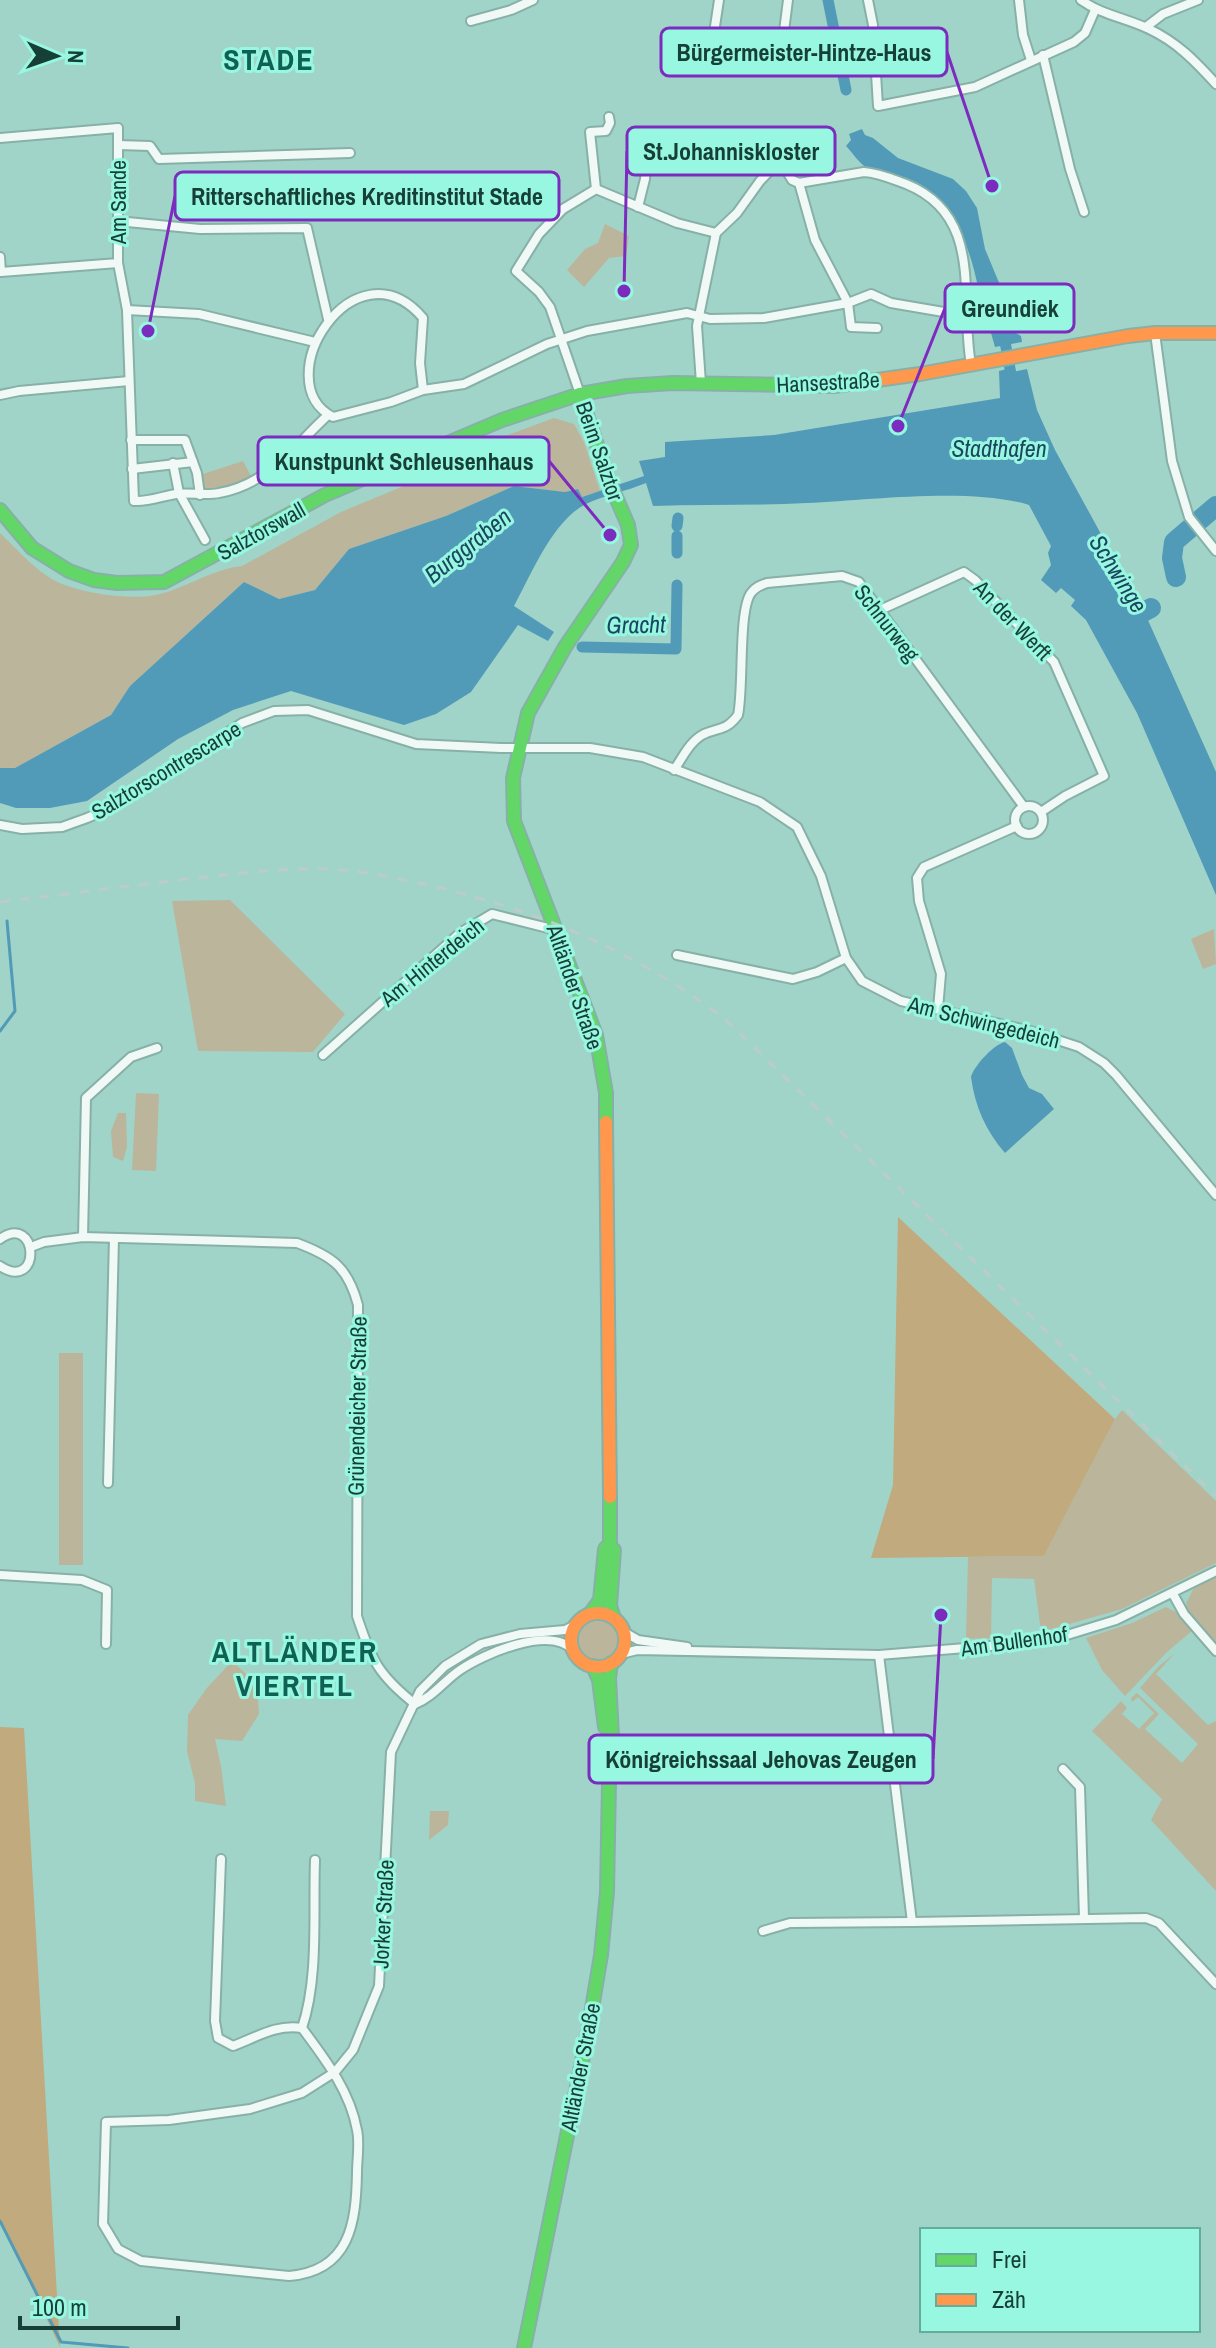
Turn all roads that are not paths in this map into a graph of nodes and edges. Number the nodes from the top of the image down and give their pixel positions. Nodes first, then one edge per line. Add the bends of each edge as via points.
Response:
1 (533, 0) edge
2 (719, 0) edge
3 (788, 0) edge
4 (868, 0) edge
5 (1081, 0) edge
6 (1198, 0) edge
7 (1019, 4) edge
8 (1095, 10) junction
9 (471, 21) dead end
10 (1146, 27) junction
11 (1043, 55) junction
12 (1031, 60) junction
13 (1216, 84) edge
14 (609, 117) dead end
15 (0, 138) edge
16 (648, 143) dead end
17 (118, 145) junction
18 (350, 153) dead end
19 (799, 183) junction
20 (596, 189) junction
21 (638, 207) junction
22 (1084, 212) dead end
23 (117, 221) junction
24 (716, 233) junction
25 (0, 257) edge
26 (118, 263) junction
27 (848, 303) junction
28 (127, 310) junction
29 (698, 316) junction
30 (967, 316) junction
31 (328, 319) junction
32 (877, 328) dead end
33 (1155, 333) junction
34 (1216, 333) edge
35 (561, 338) junction
36 (315, 342) junction
37 (971, 365) junction
38 (129, 381) junction
39 (701, 383) junction
40 (423, 390) junction
41 (580, 394) junction
42 (0, 395) edge
43 (328, 415) junction
44 (131, 440) junction
45 (193, 462) junction
46 (173, 463) junction
47 (132, 469) junction
48 (179, 493) junction
49 (200, 495) junction
50 (0, 510) edge
51 (205, 540) dead end
52 (1216, 551) edge
53 (623, 562) joint
54 (880, 610) junction
55 (518, 748) junction
56 (674, 770) junction
57 (1024, 807) junction
58 (1041, 812) junction
59 (0, 825) edge
60 (1017, 826) junction
61 (556, 930) junction
62 (677, 955) dead end
63 (846, 958) junction
64 (938, 1009) junction
65 (157, 1048) dead end
66 (323, 1055) dead end
67 (1216, 1195) edge
68 (1, 1237) edge
69 (83, 1237) junction
70 (114, 1238) junction
71 (31, 1247) junction
72 (1, 1269) edge
73 (108, 1483) dead end
74 (610, 1544) junction
75 (1216, 1571) edge
76 (0, 1575) edge
77 (1173, 1594) junction
78 (590, 1614) junction
79 (614, 1618) junction
80 (575, 1625) junction
81 (624, 1632) junction
82 (106, 1644) dead end
83 (573, 1650) junction
84 (703, 1650) junction
85 (1216, 1651) edge
86 (879, 1655) junction
87 (616, 1659) junction
88 (593, 1666) junction
89 (415, 1704) junction
90 (1063, 1769) dead end
91 (609, 1782) junction
92 (221, 1859) dead end
93 (315, 1860) dead end
94 (1084, 1918) junction
95 (912, 1922) junction
96 (763, 1931) dead end
97 (1216, 1984) edge
98 (302, 2028) junction
99 (335, 2072) junction
100 (524, 2348) edge

1 - 9 street
2 - 3 street via 709,66 783,39
4 - 12 street via 878,106 975,87
5 - 8 street
6 - 10 street
7 - 12 street
8 - 10 street
8 - 11 street via 1085,33
10 - 13 street via 1182,50
11 - 12 street
11 - 22 street
14 - 20 street via 606,131 590,132
15 - 17 street, Am Sande via 118,128
16 - 21 street
17 - 18 street via 150,146 159,159
17 - 23 street, Am Sande
19 - 24 street via 780,160
19 - 27 street via 815,240
19 - 30 street via 864,172 933,199 947,213 964,261
20 - 21 street
20 - 35 street, Beim Salztor via 563,209 539,234 516,271 550,307
21 - 24 street
23 - 26 street, Am Sande
23 - 31 street via 200,229 307,228
24 - 29 street
25 - 26 street, Am Sande via 1,272
26 - 28 street
27 - 29 street via 764,318
27 - 30 street via 871,294 891,303
27 - 32 street via 851,327
28 - 36 street via 199,314
28 - 38 street
29 - 35 street via 687,313
29 - 39 street
30 - 37 street
31 - 36 street
31 - 40 street via 356,300 384,292 409,305 423,318
33 - 34 main road, Hansestraße
33 - 37 main road, Hansestraße
33 - 52 street via 1172,461 1189,517
35 - 40 street via 464,384
35 - 41 street, Beim Salztor
36 - 43 street via 311,387
37 - 39 main road, Hansestraße via 834,386
38 - 42 street
38 - 44 street
39 - 41 main road, Hansestraße
40 - 43 street
41 - 50 main road, Salztorswall via 502,420 325,495 164,582 117,583 69,571 32,548
41 - 53 main road, Beim Salztor via 631,537
43 - 49 street via 268,472 240,487
44 - 45 street via 185,440
44 - 47 street
45 - 46 street
45 - 49 street
46 - 47 street
46 - 48 street
47 - 48 street via 134,501
48 - 49 street
48 - 51 street
53 - 55 main road, Altländer Straße via 565,647 528,713
54 - 56 street, Schnurweg via 851,577 758,586 747,600 738,715 722,730 692,744
54 - 57 street, Schnurweg
54 - 58 street, An der Werft via 964,572 1054,662 1104,776
55 - 56 street, Am Schwingedeich via 617,751
55 - 59 street, Salztorscontrescarpe via 416,744 308,710 274,711 242,723 115,806 87,818 62,827
55 - 61 main road, Altländer Straße via 514,821
56 - 63 street, Am Schwingedeich via 760,802 797,827 821,876
57 - 58 street
57 - 60 street via 1017,813
58 - 60 street via 1043,825 1037,832 1025,834
60 - 64 street via 924,867 917,878 941,974
61 - 66 street, Am Hinterdeich via 492,914 460,933
61 - 74 main road, Altländer Straße via 596,1035 606,1093
62 - 63 street via 793,979
63 - 64 street, Am Schwingedeich via 862,981 882,994
64 - 67 street, Am Schwingedeich via 1030,1031 1079,1047 1104,1063
65 - 69 street via 131,1057 86,1098
68 - 71 street via 22,1236
69 - 70 street, Grünendeicher Straße
69 - 71 street, Grünendeicher Straße
70 - 73 street
70 - 89 street, Grünendeicher Straße via 297,1243 325,1253 352,1282 358,1305 357,1616 372,1660
71 - 72 street via 24,1268
74 - 78 main road, Altländer Straße via 605,1549 600,1602
74 - 79 main road, Altländer Straße
75 - 77 street, Am Bullenhof
76 - 82 street via 82,1580 107,1590
77 - 85 street
77 - 86 street, Am Bullenhof via 1116,1620 1047,1639
78 - 79 main road
78 - 80 main road
79 - 81 main road
80 - 83 main road
80 - 89 street, Jorker Straße via 475,1647 434,1676
81 - 84 street, Am Bullenhof via 638,1640
81 - 87 main road
83 - 88 main road
83 - 89 street via 558,1641 512,1645 466,1666
84 - 86 street, Am Bullenhof
84 - 87 street, Am Bullenhof via 630,1650
86 - 95 street
87 - 88 main road
87 - 91 main road, Altländer Straße via 609,1678
88 - 91 main road, Altländer Straße via 602,1692
89 - 99 street, Jorker Straße via 391,1752 379,1986 353,2050
90 - 94 street via 1080,1787
91 - 100 main road, Altländer Straße via 599,1970
92 - 98 street via 218,2038 233,2046 272,2029
93 - 98 street via 311,1985
94 - 95 street
94 - 97 street via 1146,1918 1159,1923
95 - 96 street via 790,1923
98 - 99 street
99 - 99 street, Jorker Straße via 358,2131 356,2213 342,2248 328,2263 308,2274 289,2276 141,2261 118,2249 103,2224 106,2122 250,2109 302,2093

